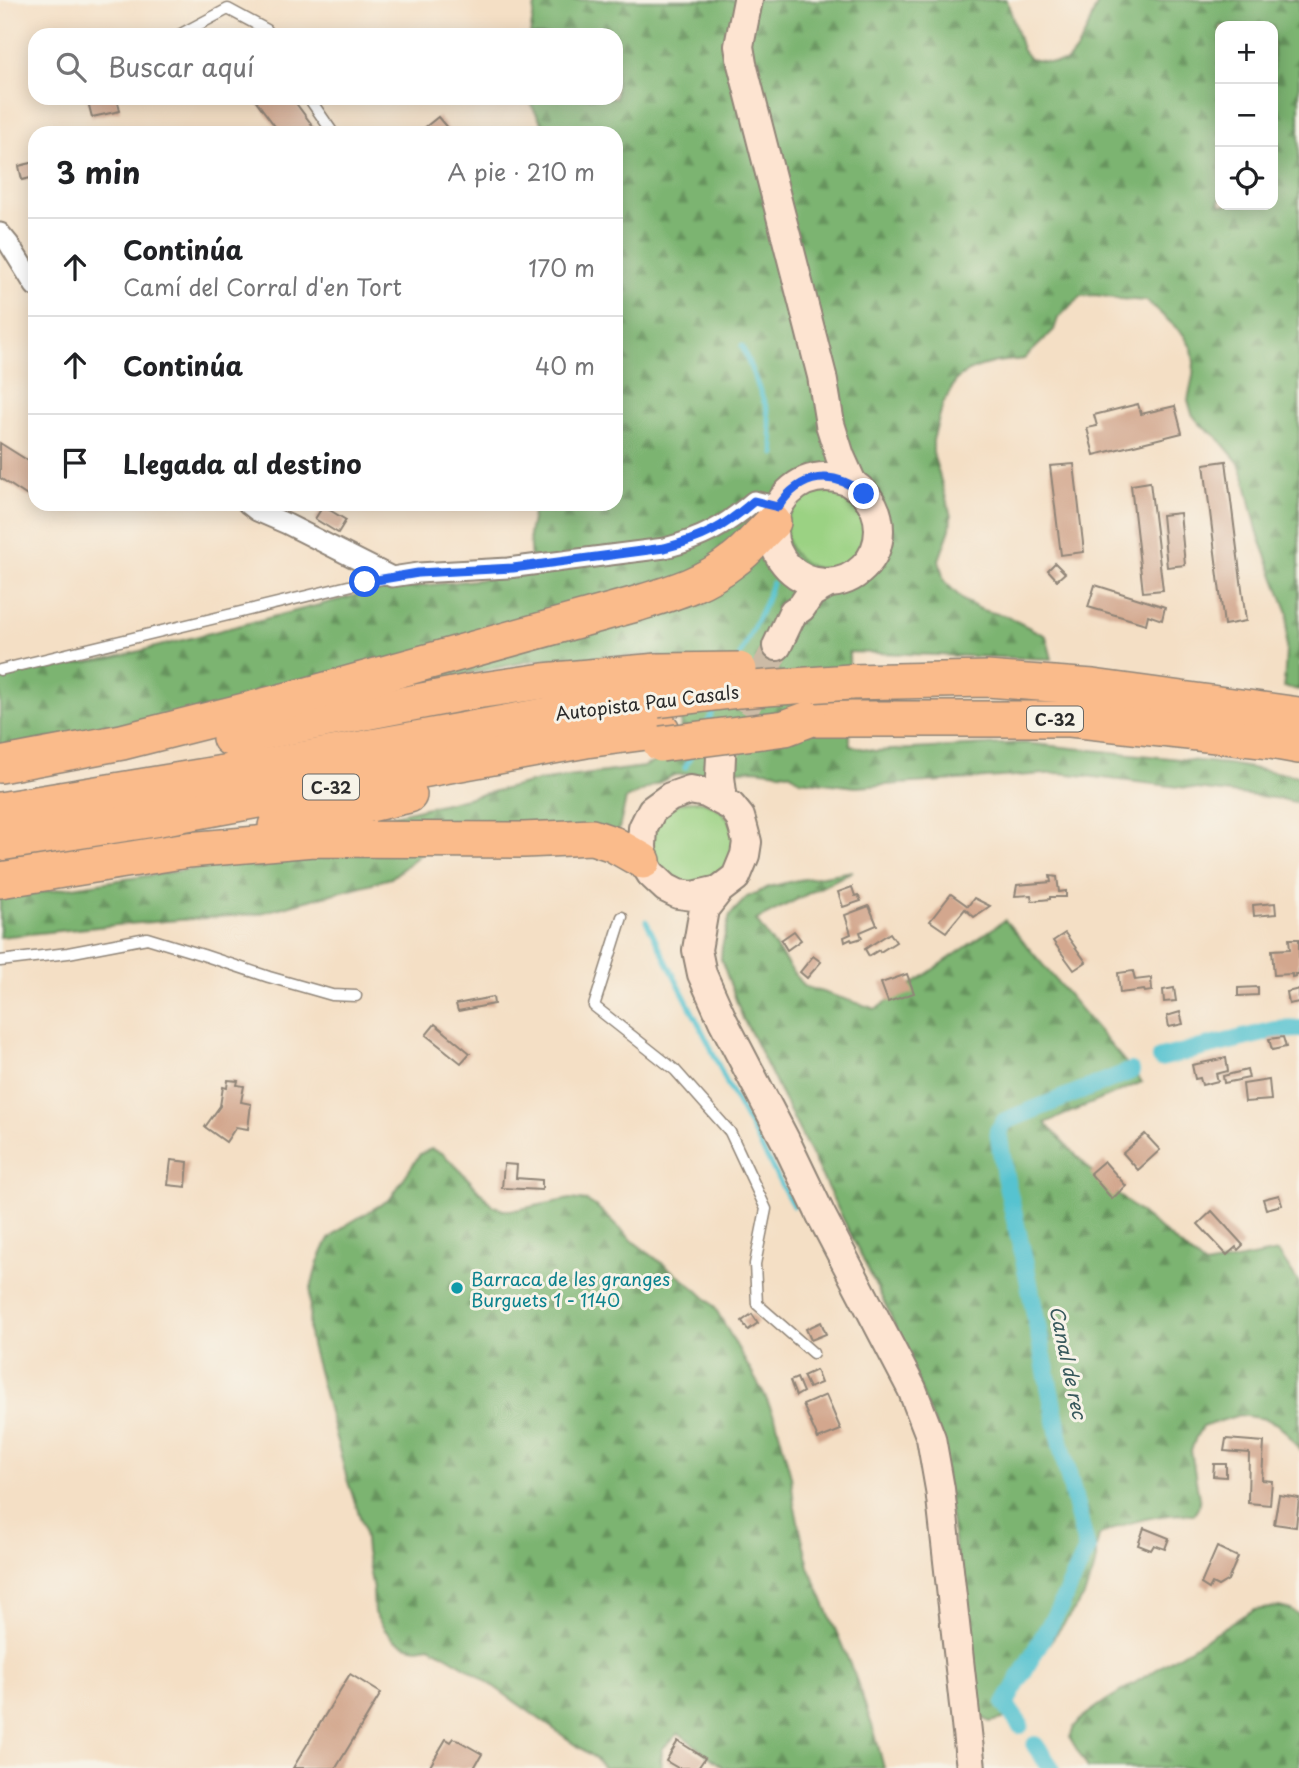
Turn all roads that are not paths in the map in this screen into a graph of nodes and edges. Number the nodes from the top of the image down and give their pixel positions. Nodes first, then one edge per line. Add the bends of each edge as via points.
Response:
1 (748, 0) edge
2 (192, 28) edge
3 (263, 28) edge
4 (314, 105) edge
5 (328, 126) edge
6 (0, 233) edge
7 (28, 275) edge
8 (830, 424) junction
9 (812, 479) junction
10 (853, 485) junction
11 (259, 511) edge
12 (776, 514) junction
13 (794, 573) junction
14 (392, 577) junction
15 (828, 583) junction
16 (793, 612) junction
17 (777, 646) tunnel mouth
18 (0, 670) edge
19 (659, 711) junction
20 (1299, 715) edge
21 (1299, 746) edge
22 (0, 765) edge
23 (0, 776) edge
24 (696, 791) junction
25 (723, 801) junction
26 (0, 810) edge
27 (0, 843) edge
28 (188, 849) junction
29 (643, 861) junction
30 (0, 880) edge
31 (670, 890) junction
32 (719, 890) junction
33 (622, 917) dead end
34 (697, 950) junction
35 (0, 961) edge
36 (356, 996) dead end
37 (813, 1353) dead end
38 (971, 1768) edge

1 - 8 street via 739,46 742,64 822,376
2 - 3 lane via 228,9
4 - 5 lane
6 - 7 street
8 - 9 street via 824,456
8 - 10 street
9 - 10 street via 837,478
9 - 12 street via 786,495
10 - 15 street via 873,506 879,533 876,547 852,577
11 - 14 street
12 - 13 street via 774,541 781,559
12 - 14 street via 754,501 705,535 664,548
12 - 22 highway via 737,558 687,588 304,696 122,742
13 - 15 street
13 - 16 street
14 - 18 lane
15 - 16 street
16 - 17 street
19 - 20 highway, Autopista Pau Casals / C-32, bridge via 739,690 851,675 1093,687
19 - 21 highway, Autopista Pau Casals / C-32 via 750,722 1070,719
19 - 23 highway via 543,681 154,753
19 - 26 highway, Autopista Pau Casals / C-32 via 588,708
19 - 27 highway, Autopista Pau Casals / C-32 via 586,740
19 - 28 highway via 583,756
24 - 25 street
24 - 25 street via 721,756
24 - 29 street via 670,797 652,810 643,828
25 - 32 street via 740,817 747,842 736,877
28 - 29 highway via 313,839 592,837
28 - 30 highway
29 - 31 street
31 - 32 street via 692,896
31 - 34 street
32 - 34 street via 704,909
33 - 37 lane via 594,1006 675,1070 730,1132 766,1209 755,1264 757,1304
34 - 38 street via 702,974 723,1021 912,1389 931,1438
35 - 36 lane via 146,939 331,995

